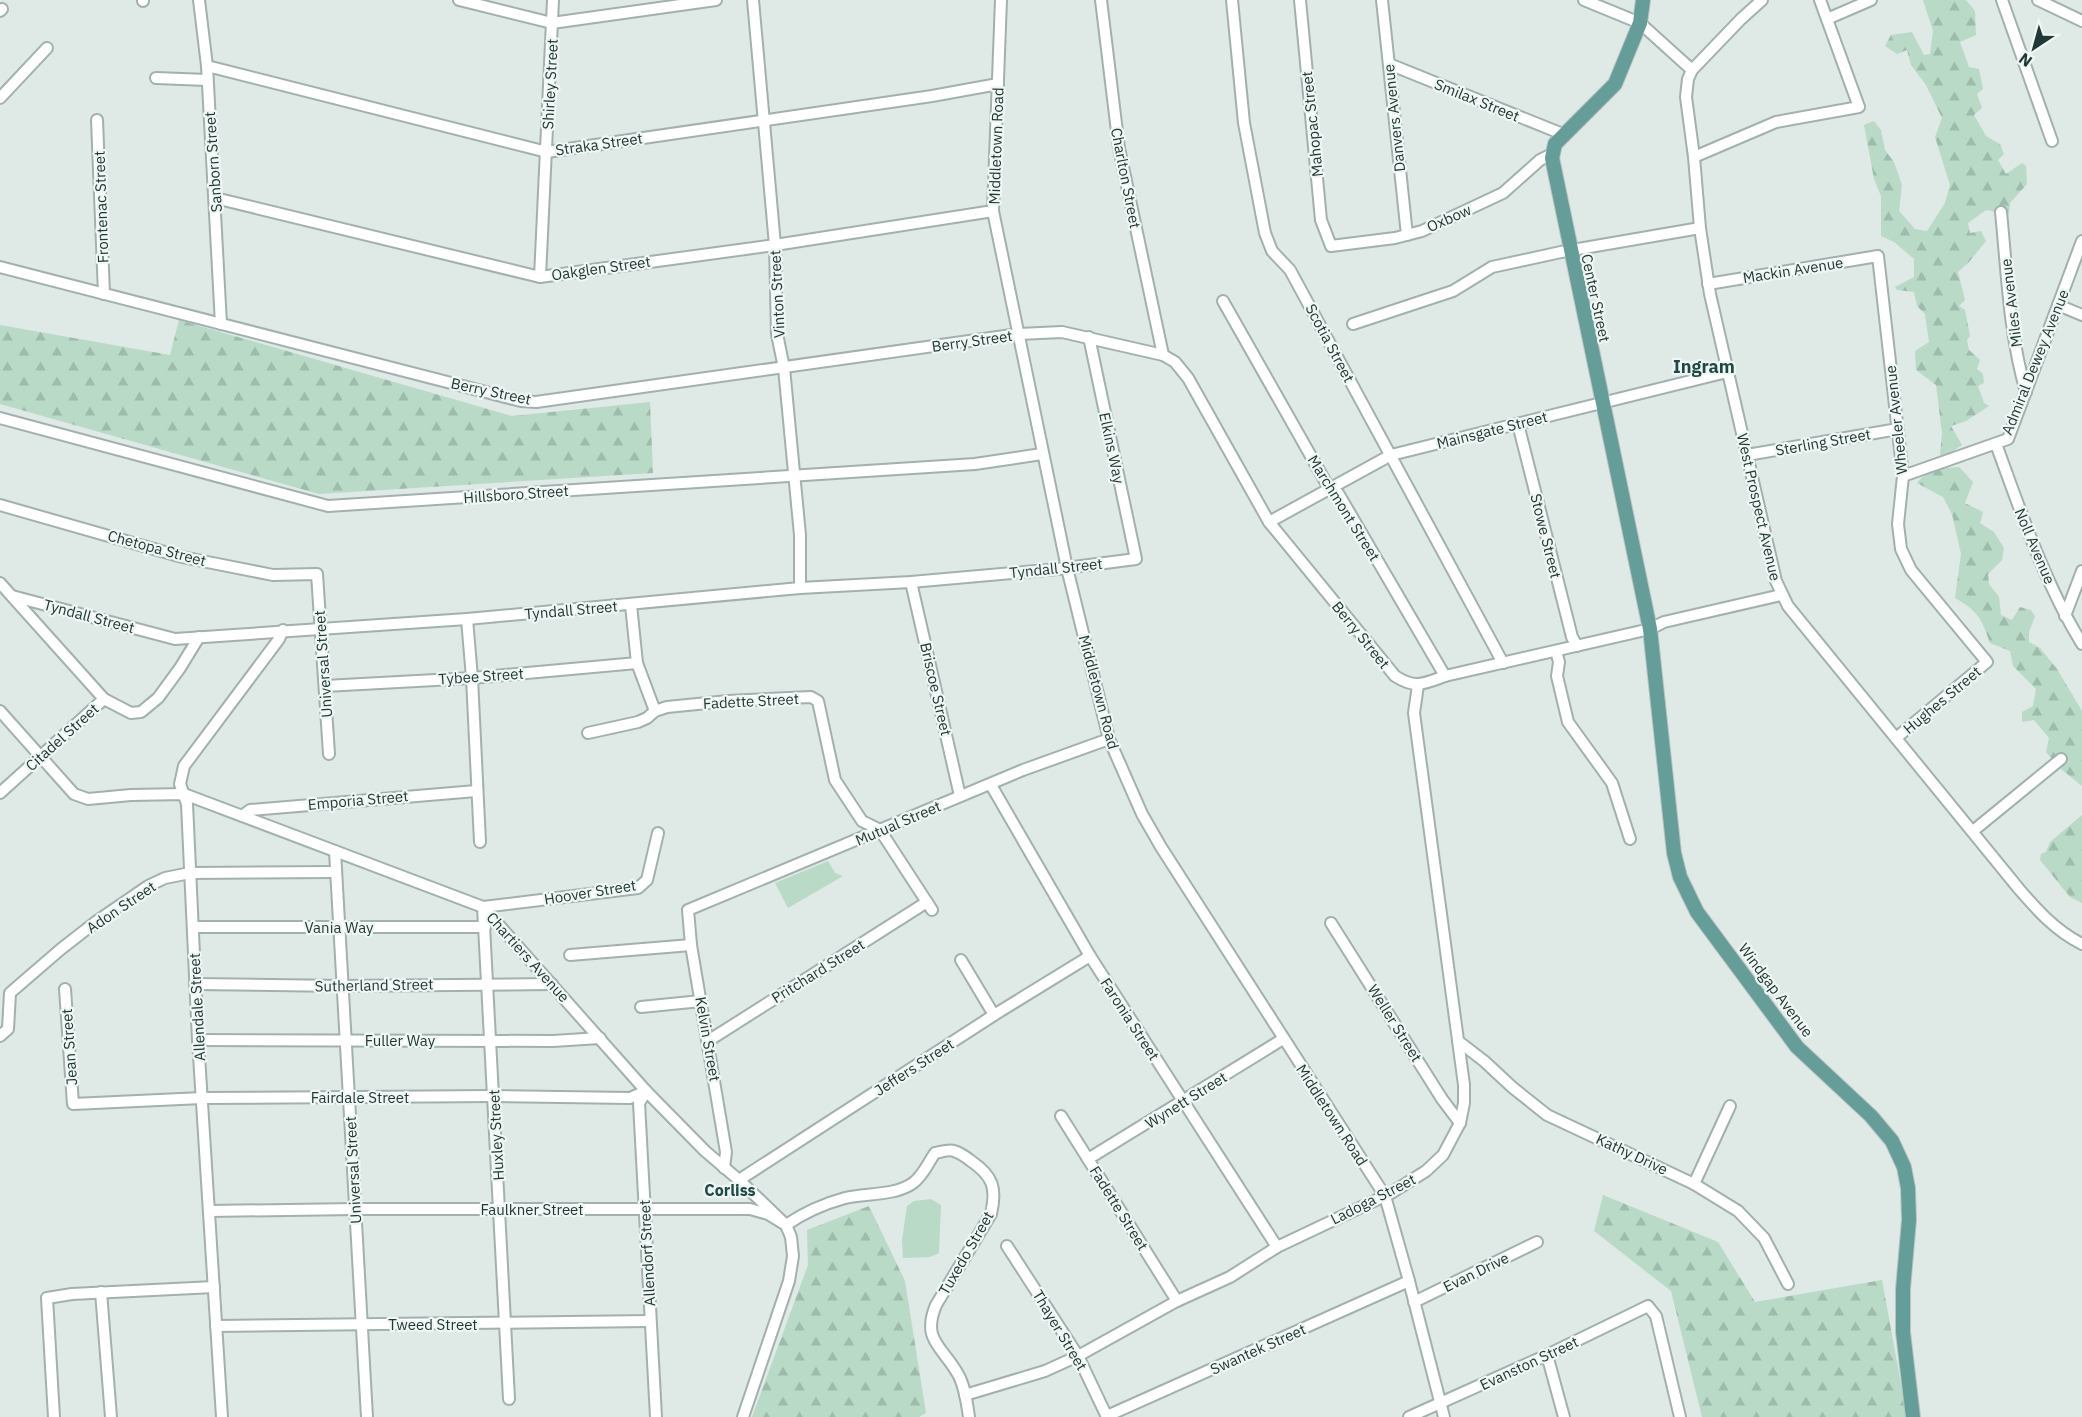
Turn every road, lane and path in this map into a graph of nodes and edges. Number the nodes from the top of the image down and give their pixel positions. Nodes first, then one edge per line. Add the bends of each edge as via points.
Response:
1 (199, 0) edge
2 (459, 0) edge
3 (553, 0) edge
4 (716, 0) edge
5 (753, 0) edge
6 (1001, 0) edge
7 (1101, 0) edge
8 (1232, 0) edge
9 (1300, 0) edge
10 (1382, 0) edge
11 (1584, 0) edge
12 (1642, 0) edge
13 (1762, 0) edge
14 (1820, 0) edge
15 (1871, 0) edge
16 (2002, 0) edge
17 (2038, 0) edge
18 (1827, 19) junction
19 (2082, 21) edge
20 (552, 23) junction
21 (1640, 23) junction
22 (46, 48) dead end
23 (1389, 64) junction
24 (207, 66) junction
25 (1692, 70) junction
26 (156, 78) dead end
27 (207, 80) junction
28 (998, 84) junction
29 (0, 98) edge
30 (765, 119) junction
31 (97, 120) dead end
32 (1565, 135) junction
33 (2052, 141) dead end
34 (547, 152) junction
35 (1694, 157) junction
36 (1552, 158) junction
37 (215, 198) junction
38 (993, 211) junction
39 (2001, 212) dead end
40 (1700, 228) junction
41 (1407, 235) junction
42 (2082, 241) edge
43 (775, 245) junction
44 (1330, 246) joint
45 (1570, 250) junction
46 (1878, 256) joint
47 (0, 267) edge
48 (540, 277) junction
49 (1708, 284) junction
50 (104, 294) junction
51 (1223, 301) dead end
52 (2058, 305) junction
53 (2082, 315) edge
54 (221, 324) junction
55 (1353, 324) dead end
56 (1019, 334) junction
57 (1089, 337) junction
58 (1163, 355) junction
59 (784, 369) junction
60 (1727, 372) junction
61 (2026, 392) junction
62 (1602, 404) junction
63 (0, 418) edge
64 (1518, 424) junction
65 (1898, 429) junction
66 (1996, 444) junction
67 (1042, 454) junction
68 (1390, 455) junction
69 (1747, 455) junction
70 (794, 475) junction
71 (1903, 476) junction
72 (1329, 488) junction
73 (0, 505) edge
74 (1269, 522) junction
75 (1136, 559) joint
76 (1067, 568) junction
77 (2082, 571) edge
78 (317, 573) joint
79 (911, 582) junction
80 (0, 583) edge
81 (800, 588) junction
82 (1781, 595) junction
83 (12, 596) junction
84 (631, 605) junction
85 (2065, 616) junction
86 (467, 619) junction
87 (321, 628) junction
88 (1650, 629) junction
89 (283, 630) junction
90 (199, 638) junction
91 (2082, 644) edge
92 (1577, 646) junction
93 (1556, 651) junction
94 (1987, 662) joint
95 (637, 663) junction
96 (1503, 663) junction
97 (1445, 676) junction
98 (472, 678) junction
99 (1418, 685) junction
100 (325, 686) junction
101 (104, 699) junction
102 (0, 711) edge
103 (655, 711) junction
104 (588, 733) dead end
105 (1896, 738) junction
106 (1109, 739) junction
107 (329, 754) dead end
108 (41, 757) junction
109 (2061, 759) dead end
110 (991, 785) junction
111 (477, 791) junction
112 (0, 793) edge
113 (184, 795) junction
114 (960, 796) junction
115 (242, 816) junction
116 (880, 830) junction
117 (1973, 831) junction
118 (658, 833) dead end
119 (1630, 839) dead end
120 (480, 842) dead end
121 (335, 851) junction
122 (336, 872) junction
123 (190, 873) junction
124 (930, 906) joint
125 (483, 907) junction
126 (688, 910) joint
127 (1330, 923) dead end
128 (193, 927) junction
129 (340, 927) junction
130 (485, 927) junction
131 (2082, 944) edge
132 (691, 945) junction
133 (570, 954) dead end
134 (1090, 956) junction
135 (961, 960) dead end
136 (487, 983) junction
137 (195, 984) junction
138 (552, 984) junction
139 (342, 986) junction
140 (65, 989) dead end
141 (701, 1001) junction
142 (642, 1007) dead end
143 (994, 1015) junction
144 (0, 1036) edge
145 (600, 1038) junction
146 (345, 1039) junction
147 (1283, 1039) junction
148 (198, 1040) junction
149 (490, 1040) junction
150 (708, 1041) junction
151 (1458, 1041) junction
152 (646, 1091) junction
153 (494, 1096) junction
154 (349, 1097) junction
155 (202, 1098) junction
156 (1183, 1102) junction
157 (73, 1104) joint
158 (1730, 1106) dead end
159 (1061, 1116) dead end
160 (1460, 1123) junction
161 (1088, 1159) junction
162 (724, 1168) junction
163 (739, 1180) junction
164 (1694, 1184) junction
165 (1384, 1197) junction
166 (356, 1209) junction
167 (645, 1209) junction
168 (500, 1210) junction
169 (209, 1211) junction
170 (786, 1225) junction
171 (1537, 1242) dead end
172 (1007, 1246) dead end
173 (1277, 1247) junction
174 (1409, 1281) junction
175 (1788, 1284) dead end
176 (214, 1287) junction
177 (101, 1292) junction
178 (1177, 1301) junction
179 (1414, 1302) junction
180 (650, 1321) junction
181 (505, 1323) junction
182 (362, 1324) junction
183 (216, 1326) junction
184 (1547, 1355) junction
185 (1078, 1356) junction
186 (965, 1395) junction
187 (509, 1399) dead end
188 (1440, 1403) junction
189 (54, 1417) edge
190 (111, 1417) edge
191 (222, 1417) edge
192 (367, 1417) edge
193 (656, 1417) edge
194 (743, 1417) edge
195 (969, 1417) edge
196 (1107, 1417) edge
197 (1409, 1417) edge
198 (1444, 1417) edge
199 (1564, 1417) edge
200 (1680, 1417) edge
201 (1913, 1417) edge

1 - 24 street, Sanborn Street
2 - 20 street
3 - 20 street, Shirley Street
4 - 20 street
5 - 30 street, Vinton Street
6 - 28 street, Middletown Road
7 - 58 street, Charlton Street via 1119,148
8 - 68 street, Scotia Street via 1244,123 1265,232 1272,250 1290,270
9 - 44 street, Mahopac Street via 1321,220
10 - 23 street, Danvers Avenue
11 - 21 street
12 - 21 main road
13 - 25 street
14 - 18 street
15 - 18 street
16 - 33 street
17 - 19 street
18 - 35 street via 1859,107 1776,122
20 - 34 street, Shirley Street
21 - 25 street
21 - 32 main road via 1611,89
22 - 29 street
23 - 32 street, Smilax Street
23 - 41 street, Danvers Avenue
24 - 27 street, Sanborn Street
24 - 34 street, Straka Street
25 - 35 street, West Prospect Avenue via 1686,97
26 - 27 street
27 - 37 street, Sanborn Street
28 - 30 street, Straka Street
28 - 38 street, Middletown Road
30 - 34 street, Straka Street
30 - 43 street, Vinton Street
31 - 50 street, Frontenac Street
32 - 36 main road via 1555,144
34 - 48 street, Shirley Street
35 - 40 street, West Prospect Avenue
36 - 41 street, Oxbow via 1540,160 1494,198
36 - 45 main road, Center Street
37 - 48 street, Oakglen Street
37 - 54 street, Sanborn Street
38 - 43 street, Oakglen Street
38 - 56 street, Middletown Road
39 - 61 street, Miles Avenue via 2014,342
40 - 45 street
40 - 49 street, West Prospect Avenue
41 - 44 street, Oxbow
42 - 52 street, Admiral Dewey Avenue
43 - 48 street, Oakglen Street
43 - 59 street, Vinton Street via 777,334
45 - 55 street via 1492,267 1453,291
45 - 62 main road, Center Street
46 - 49 street, Mackin Avenue
46 - 65 street, Wheeler Avenue
47 - 50 street, Berry Street
49 - 60 street, West Prospect Avenue
50 - 54 street, Berry Street
51 - 72 street, Marchmont Street
52 - 53 street
52 - 61 street, Admiral Dewey Avenue
54 - 59 street, Berry Street via 536,402
56 - 57 street, Berry Street via 1062,332
56 - 59 street, Berry Street
56 - 67 street, Middletown Road
57 - 58 street, Berry Street
57 - 75 street, Elkins Way
58 - 74 street, Berry Street via 1188,378
59 - 70 street, Vinton Street
60 - 62 street, Mainsgate Street
60 - 69 street, West Prospect Avenue
61 - 66 street, Admiral Dewey Avenue via 2008,438
62 - 64 street, Mainsgate Street
62 - 88 main road, Center Street
63 - 70 street, Hillsboro Street via 328,506
64 - 68 street, Mainsgate Street
64 - 92 street, Stowe Street
65 - 69 street, Sterling Street
65 - 71 street, Wheeler Avenue
66 - 71 street
66 - 85 street, Noll Avenue via 2022,517
67 - 70 street, Hillsboro Street via 975,464
67 - 76 street, Middletown Road
68 - 72 street, Mainsgate Street
68 - 96 street, Scotia Street
69 - 82 street, West Prospect Avenue
70 - 81 street, Vinton Street
71 - 94 street, Wheeler Avenue via 1898,524 1901,549 1911,570
72 - 74 street, Mainsgate Street
72 - 97 street, Marchmont Street via 1338,493
73 - 78 street, Chetopa Street via 182,557 273,574
74 - 99 street, Berry Street via 1395,676
75 - 76 street, Tyndall Street
76 - 79 street, Tyndall Street
76 - 106 street, Middletown Road
77 - 85 street
78 - 87 street, Universal Street
79 - 81 street, Tyndall Street
79 - 114 street, Briscoe Street
80 - 83 street
81 - 84 street, Tyndall Street
82 - 88 street via 1664,622
82 - 105 street, West Prospect Avenue
83 - 90 street, Tyndall Street via 175,639
83 - 101 street
84 - 86 street, Tyndall Street
84 - 95 street
85 - 91 street, Noll Avenue
86 - 87 street, Tyndall Street
86 - 98 street
87 - 89 street, Tyndall Street
87 - 100 street, Universal Street
88 - 92 street
88 - 201 main road, Windgap Avenue via 1674,853 1680,877 1697,912 1797,1047 1871,1116 1892,1141 1904,1167 1909,1220 1903,1332
89 - 90 street, Tyndall Street
89 - 113 street, Allendale Street via 184,766 180,784
90 - 101 street, Citadel Street via 158,698 141,712 131,713
92 - 93 street
93 - 96 street
93 - 119 street via 1557,676 1568,722 1612,783
94 - 105 street, Hughes Street
95 - 98 street, Tybee Street
95 - 103 street
96 - 97 street
97 - 99 street
98 - 100 street, Tybee Street
98 - 111 street
99 - 151 street, Ladoga Street via 1414,713
100 - 107 street, Universal Street
101 - 108 street, Citadel Street
102 - 108 street, Chartiers Avenue
103 - 104 street, Fadette Street via 638,722
103 - 116 street, Fadette Street via 728,701 811,697 818,701 835,780 861,821
105 - 117 street, West Prospect Avenue
106 - 110 street, Mutual Street
106 - 147 street, Middletown Road via 1151,831
108 - 112 street, Citadel Street
108 - 113 street, Chartiers Avenue via 74,794 88,799
109 - 117 street
110 - 114 street, Mutual Street
110 - 134 street, Faronia Street
111 - 115 street, Emporia Street via 250,810
111 - 120 street
113 - 115 street, Chartiers Avenue
113 - 123 street, Allendale Street
114 - 116 street, Mutual Street
115 - 121 street, Chartiers Avenue
116 - 124 street, Fadette Street
116 - 126 street, Mutual Street
117 - 131 street, West Prospect Avenue via 2040,913
118 - 125 street, Hoover Street via 647,880 638,888
121 - 122 street, Universal Street
121 - 125 street, Chartiers Avenue
122 - 123 street, Adon Street
122 - 129 street, Universal Street
123 - 128 street, Allendale Street
123 - 144 street, Adon Street via 148,886 61,949 10,993 8,1029
124 - 150 street, Pritchard Street
125 - 130 street, Huxley Street
125 - 138 street, Chartiers Avenue
126 - 132 street, Kelvin Street
127 - 160 street, Weller Street
128 - 129 street, Vania Way
128 - 137 street, Allendale Street
129 - 130 street, Vania Way
129 - 139 street, Universal Street
130 - 136 street, Huxley Street
132 - 133 street
132 - 141 street, Kelvin Street
134 - 143 street, Jeffers Street
134 - 156 street, Faronia Street
135 - 143 street
136 - 138 street, Sutherland Street
136 - 139 street, Sutherland Street
136 - 149 street, Huxley Street
137 - 139 street, Sutherland Street
137 - 148 street, Allendale Street
138 - 145 street, Chartiers Avenue
139 - 146 street, Universal Street
140 - 157 street, Jean Street
141 - 142 street
141 - 150 street, Kelvin Street
143 - 163 street, Jeffers Street
145 - 149 street, Fuller Way
145 - 152 street, Chartiers Avenue
146 - 148 street, Fuller Way
146 - 149 street, Fuller Way
146 - 154 street, Universal Street
147 - 156 street, Wynett Street
147 - 165 street, Middletown Road
148 - 155 street, Allendale Street
149 - 153 street, Huxley Street
150 - 162 street, Kelvin Street via 726,1152
151 - 160 street, Ladoga Street via 1464,1103
151 - 164 street, Kathy Drive via 1547,1115
152 - 153 street, Fairdale Street via 630,1098
152 - 162 street, Chartiers Avenue
152 - 167 street, Allendorf Street via 639,1103
153 - 154 street, Fairdale Street
153 - 168 street, Huxley Street
154 - 155 street, Fairdale Street
154 - 166 street, Universal Street
155 - 157 street, Fairdale Street
155 - 169 street, Allendale Street
156 - 161 street, Wynett Street
156 - 173 street, Faronia Street
158 - 164 street
159 - 161 street, Fadette Street
160 - 165 street, Ladoga Street via 1443,1155 1426,1171
161 - 178 street, Fadette Street
162 - 163 street, Chartiers Avenue
163 - 170 street, Chartiers Avenue
164 - 175 street, Kathy Drive via 1743,1216 1764,1238
165 - 173 street, Ladoga Street
165 - 174 street, Middletown Road
166 - 168 street, Faulkner Street
166 - 169 street, Faulkner Street
166 - 182 street, Universal Street
167 - 168 street, Faulkner Street
167 - 170 street, Faulkner Street via 750,1209
167 - 180 street, Allendorf Street
168 - 181 street, Huxley Street
169 - 176 street, Allendale Street
170 - 186 street, Tuxedo Street via 811,1209 912,1184 935,1153 952,1150 985,1171 995,1198 991,1214 930,1319 933,1340 960,1377
170 - 194 street via 794,1256 789,1281
171 - 179 street, Evan Drive
172 - 185 street, Thayer Street
173 - 178 street, Ladoga Street via 1230,1278
174 - 179 street, Middletown Road
174 - 196 street, Swantek Street
176 - 177 street
176 - 183 street, Allendale Street
177 - 189 street via 47,1298
177 - 190 street
178 - 185 street, Ladoga Street
179 - 188 street, Middletown Road
180 - 181 street, Tweed Street
180 - 193 street, Allendorf Street
181 - 182 street, Tweed Street
181 - 187 street, Huxley Street
182 - 183 street, Tweed Street
182 - 192 street, Universal Street
183 - 191 street, Allendale Street
184 - 188 street, Evanston Street
184 - 199 street
184 - 200 street, Evanston Street via 1648,1306 1656,1316
185 - 186 street, Ladoga Street via 1045,1371
185 - 196 street, Thayer Street
186 - 195 street, Tuxedo Street
188 - 197 street, Evanston Street
188 - 198 street, Middletown Road

